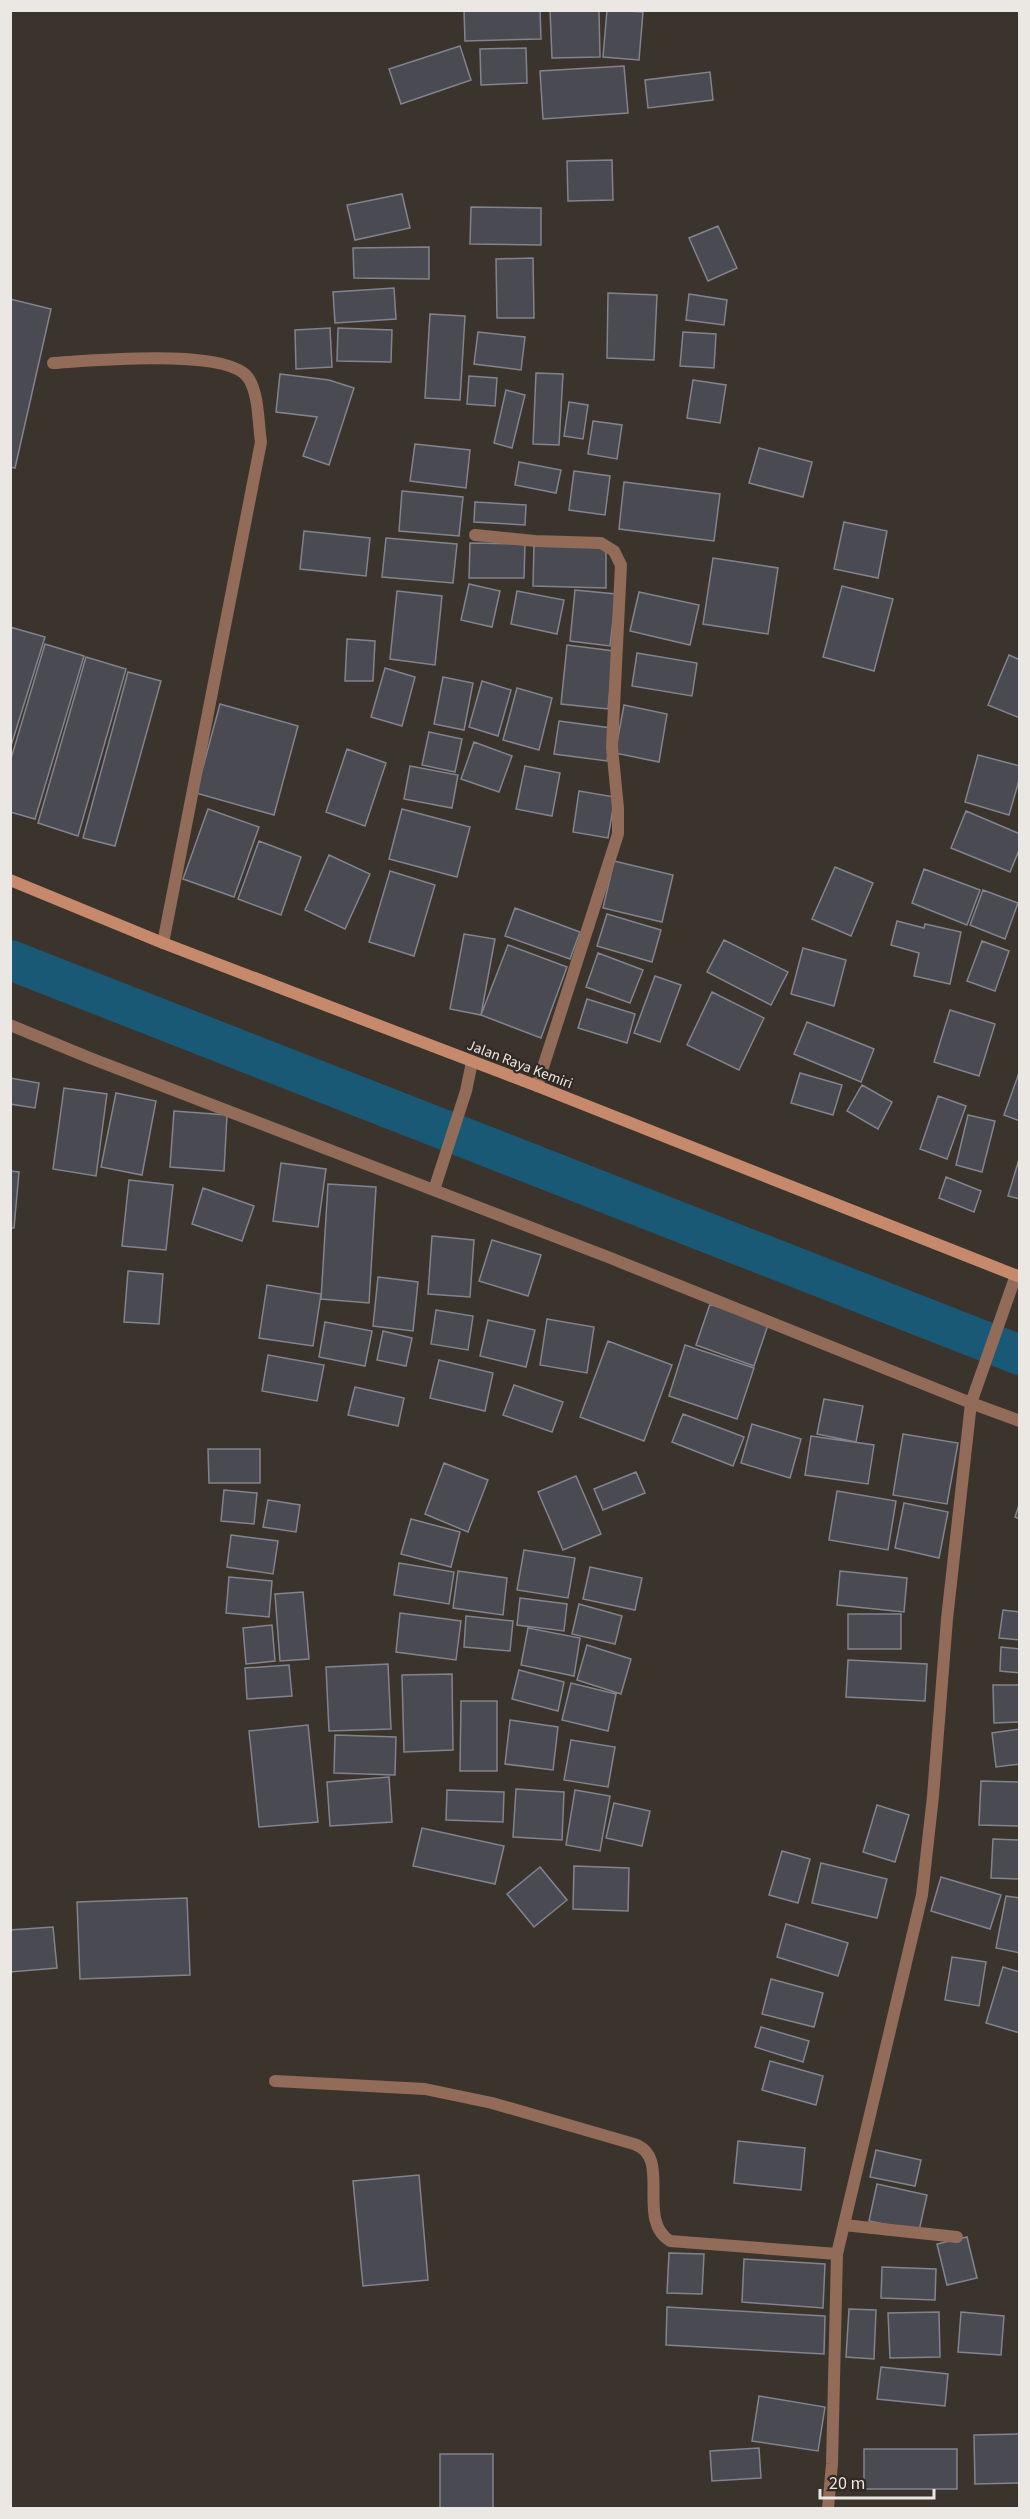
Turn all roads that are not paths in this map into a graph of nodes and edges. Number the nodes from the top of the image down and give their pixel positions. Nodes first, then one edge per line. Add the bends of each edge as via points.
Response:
1 (53, 363) dead end
2 (475, 535) dead end
3 (10, 880) edge
4 (163, 943) junction
5 (10, 1025) edge
6 (472, 1062) junction
7 (537, 1086) junction
8 (436, 1185) junction
9 (1018, 1276) edge
10 (971, 1403) junction
11 (1020, 1421) edge
12 (275, 2081) dead end
13 (844, 2225) junction
14 (957, 2237) dead end
15 (837, 2254) junction
16 (828, 2508) edge

1 - 4 street via 181,357 235,367 249,377 255,393 261,442
2 - 7 street via 601,543 614,551 621,565 612,747 618,834
3 - 4 main road, Jalan Raya Kemiri
4 - 6 main road, Jalan Raya Kemiri
5 - 8 street
6 - 7 main road, Jalan Raya Kemiri
6 - 8 street
7 - 9 main road, Jalan Raya Kemiri
8 - 10 street
9 - 10 street
10 - 11 street
10 - 13 street via 922,1894
12 - 15 street via 436,2091 634,2144 645,2149 651,2158 655,2216 660,2232 670,2241
13 - 14 street
13 - 15 street
15 - 16 street

